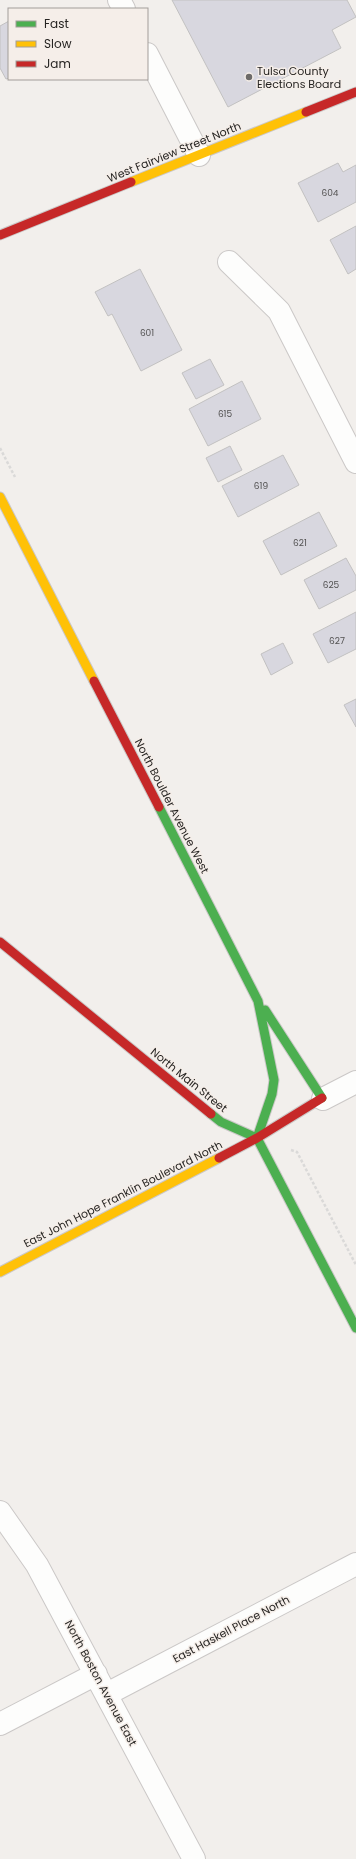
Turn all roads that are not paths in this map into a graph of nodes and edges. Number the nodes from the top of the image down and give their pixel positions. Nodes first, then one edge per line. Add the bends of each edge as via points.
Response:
1 (148, 56) edge
2 (356, 92) edge
3 (199, 155) junction
4 (0, 235) edge
5 (229, 262) dead end
6 (356, 462) edge
7 (0, 497) edge
8 (0, 942) edge
9 (258, 1001) junction
10 (356, 1082) edge
11 (323, 1099) junction
12 (258, 1138) junction
13 (0, 1272) edge
14 (356, 1328) edge
15 (0, 1512) edge
16 (356, 1564) edge
17 (96, 1674) junction
18 (107, 1694) junction
19 (0, 1724) edge
20 (194, 1859) edge

1 - 3 street
2 - 3 street, West Fairview Street North
3 - 4 street, West Fairview Street North
5 - 6 street via 279,311
7 - 9 street, North Boulder Avenue West
8 - 12 street, North Main Street via 221,1122
9 - 11 street
9 - 12 street, North Boulder Avenue West via 274,1080
10 - 11 street
11 - 12 street, East John Hope Franklin Boulevard North
12 - 13 street, East John Hope Franklin Boulevard North
12 - 14 street
15 - 17 street, North Boston Avenue East via 38,1565
16 - 18 street, East Haskell Place North
17 - 18 street, North Boston Avenue East
17 - 19 street
18 - 20 street, North Boston Avenue East

